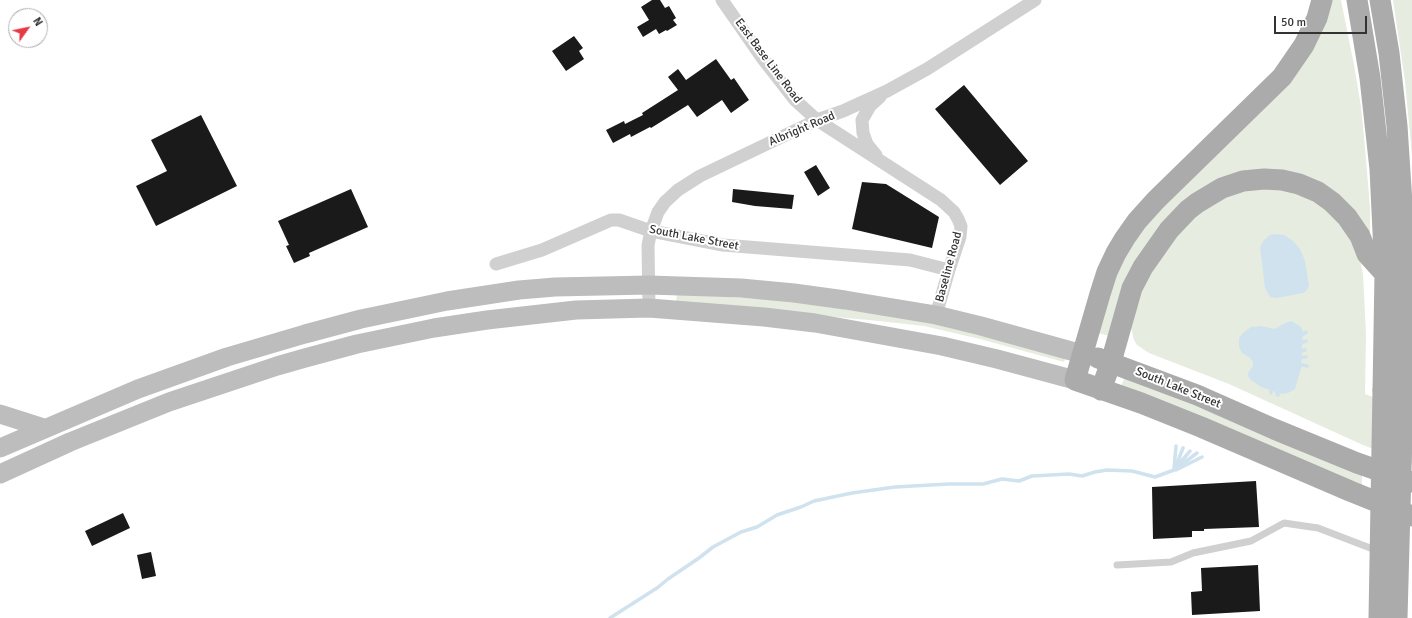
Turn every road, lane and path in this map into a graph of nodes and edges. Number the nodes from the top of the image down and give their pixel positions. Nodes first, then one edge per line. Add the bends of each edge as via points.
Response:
1 (722, 0) edge
2 (1035, 0) edge
3 (1322, 0) edge
4 (1357, 0) edge
5 (1380, 0) edge
6 (887, 91) junction
7 (817, 120) junction
8 (882, 162) junction
9 (651, 231) junction
10 (496, 264) dead end
11 (949, 270) junction
12 (1385, 274) junction
13 (648, 285) junction
14 (649, 308) junction
15 (936, 315) junction
16 (1082, 354) junction
17 (1407, 355) edge
18 (1111, 362) junction
19 (1075, 380) junction
20 (1101, 390) junction
21 (0, 414) edge
22 (44, 428) junction
23 (0, 447) edge
24 (6, 472) edge
25 (1412, 482) edge
26 (1412, 516) edge
27 (1405, 561) dead end
28 (1117, 565) dead end
29 (1379, 618) edge
30 (1397, 618) edge

1 - 7 street, East Base Line Road via 795,100
2 - 6 street, Albright Road via 927,69
3 - 16 main road via 1304,46 1282,77 1156,200 1125,238 1108,272
4 - 12 main road via 1376,128
5 - 17 main road via 1389,53 1398,141
6 - 7 street, Albright Road
6 - 8 street, Baseline Road via 870,106 862,120 867,144
7 - 8 street, Baseline Road
7 - 9 street, Albright Road via 686,184 665,202
8 - 11 street, Baseline Road via 942,200 958,219 960,237
9 - 10 street, South Lake Street via 619,220 611,220 542,250
9 - 11 street, South Lake Street via 723,245 910,260
9 - 13 street, Albright Road via 648,245
11 - 15 street, Baseline Road
12 - 18 main road via 1367,254 1360,236 1347,217 1318,192 1282,180 1264,179 1236,183 1212,193 1188,210 1154,249 1132,288
12 - 29 main road, bridge
13 - 14 street, Albright Road
13 - 15 main road, South Lake Street via 741,288 794,293
13 - 22 main road, South Lake Street via 555,287 498,292 361,319 227,357 138,389
14 - 19 main road via 815,323 942,346
14 - 24 main road via 576,310 487,320 357,344 277,366 169,402 70,442
15 - 16 main road, South Lake Street
16 - 18 main road, South Lake Street
16 - 19 main road
17 - 30 main road, bridge via 1403,397
18 - 20 main road
18 - 25 main road, South Lake Street via 1197,395 1357,463
19 - 20 main road
20 - 26 main road via 1201,427
21 - 22 main road
22 - 23 main road, South Lake Street
23 - 24 main road
27 - 28 lane via 1318,528 1284,523 1251,541 1193,553 1171,562

